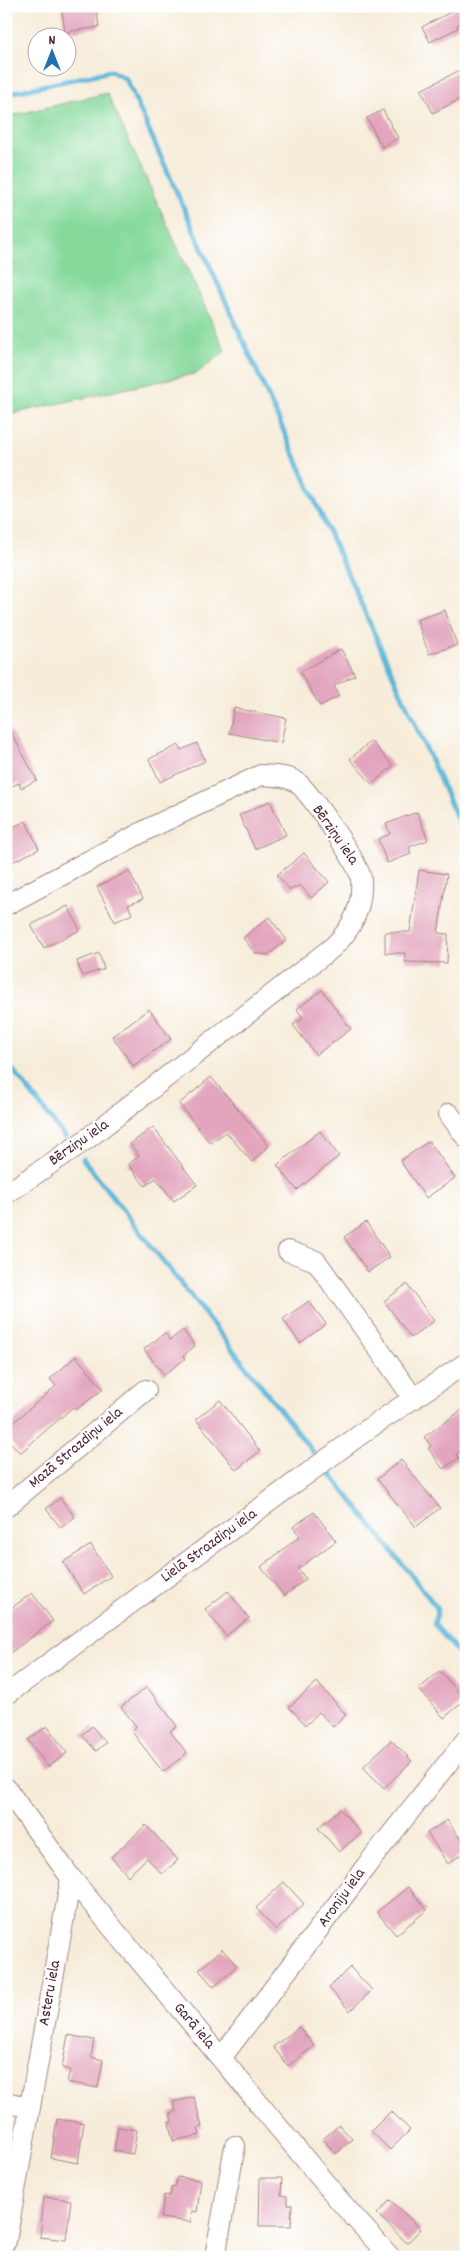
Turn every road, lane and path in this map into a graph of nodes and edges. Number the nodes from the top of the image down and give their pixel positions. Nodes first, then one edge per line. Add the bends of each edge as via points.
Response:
1 (6, 905) edge
2 (449, 1114) dead end
3 (466, 1137) edge
4 (6, 1194) edge
5 (288, 1251) dead end
6 (466, 1363) edge
7 (146, 1390) dead end
8 (414, 1399) junction
9 (6, 1507) edge
10 (6, 1695) edge
11 (466, 1740) edge
12 (6, 1788) edge
13 (70, 1878) junction
14 (221, 2058) junction
15 (6, 2102) edge
16 (30, 2108) junction
17 (235, 2146) dead end
18 (6, 2241) edge
19 (215, 2257) edge
20 (390, 2257) edge

1 - 4 street, Bērziņu iela via 152,827 261,775 279,776 297,783 352,855 361,876 359,910 348,932 333,947 87,1139
2 - 3 street
5 - 8 street via 316,1261
6 - 8 street, Lielā Strazdiņu iela
7 - 9 street, Mazā Strazdiņu iela
8 - 10 street, Lielā Strazdiņu iela via 360,1435
11 - 14 street, Aroniju iela
12 - 13 street, Garā iela
13 - 14 street, Garā iela
13 - 16 street, Asteru iela
14 - 20 street, Garā iela via 338,2200
15 - 16 street
16 - 18 street, Asteru iela
17 - 19 street

